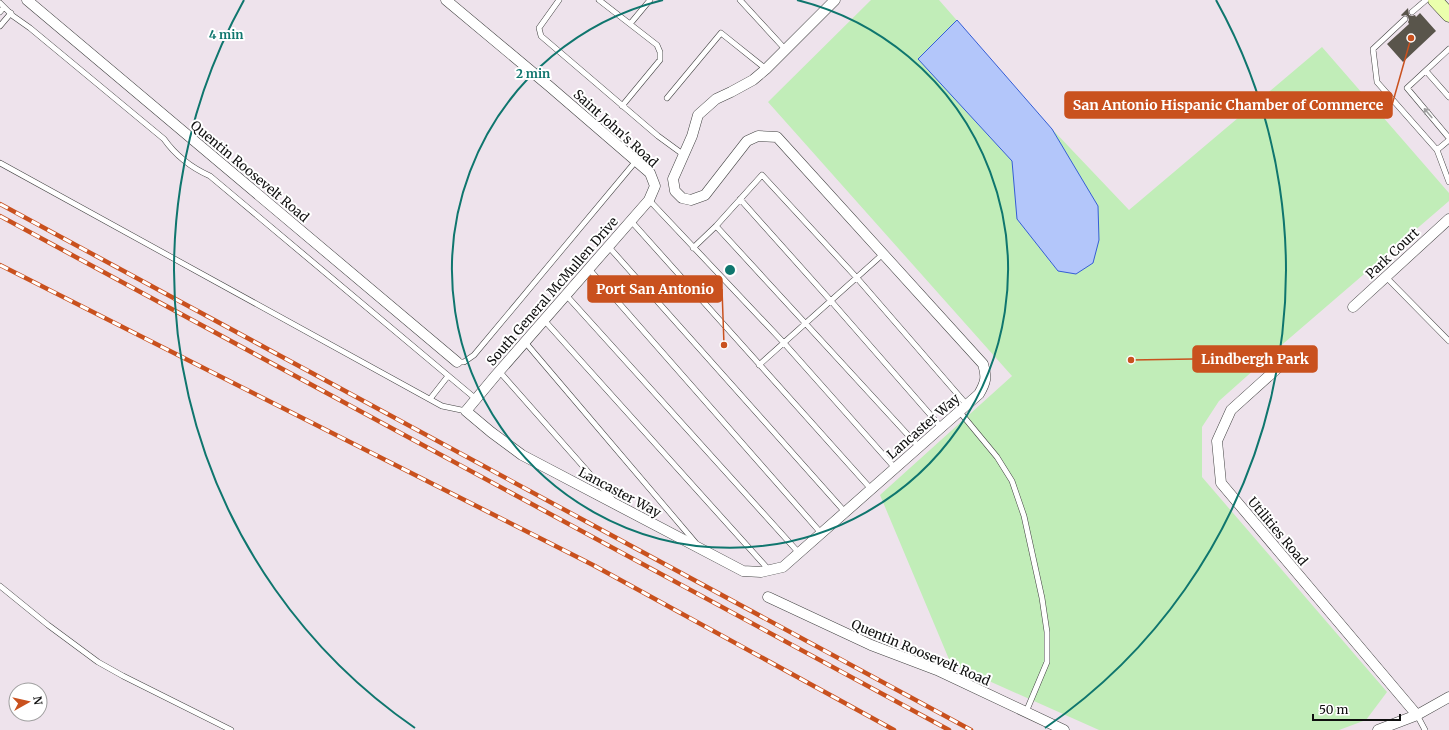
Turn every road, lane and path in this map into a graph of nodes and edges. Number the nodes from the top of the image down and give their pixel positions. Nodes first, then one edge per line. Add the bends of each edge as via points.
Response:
1 (27, 0) edge
2 (446, 0) edge
3 (559, 0) edge
4 (599, 0) edge
5 (650, 0) edge
6 (740, 0) edge
7 (835, 0) edge
8 (1426, 0) edge
9 (1435, 0) edge
10 (2, 5) edge
11 (0, 12) edge
12 (1412, 12) dead end
13 (11, 13) junction
14 (1449, 15) edge
15 (1405, 19) dead end
16 (630, 24) junction
17 (0, 26) edge
18 (785, 49) junction
19 (1449, 49) edge
20 (1444, 53) junction
21 (1449, 59) edge
22 (766, 68) junction
23 (1426, 71) junction
24 (1449, 97) edge
25 (667, 98) dead end
26 (622, 106) junction
27 (1449, 139) edge
28 (1437, 150) junction
29 (684, 155) junction
30 (636, 161) junction
31 (0, 163) edge
32 (1449, 182) edge
33 (655, 186) joint
34 (740, 199) junction
35 (649, 200) junction
36 (1449, 219) edge
37 (631, 221) junction
38 (716, 226) junction
39 (608, 246) junction
40 (693, 248) junction
41 (883, 254) junction
42 (588, 269) junction
43 (1386, 277) junction
44 (857, 278) junction
45 (566, 295) junction
46 (831, 301) junction
47 (1353, 307) dead end
48 (544, 320) junction
49 (805, 324) junction
50 (1449, 341) edge
51 (525, 342) junction
52 (784, 343) junction
53 (1291, 356) dead end
54 (457, 362) joint
55 (759, 365) junction
56 (499, 371) junction
57 (448, 376) junction
58 (476, 399) junction
59 (430, 400) junction
60 (963, 408) junction
61 (466, 411) junction
62 (941, 427) junction
63 (919, 447) junction
64 (895, 468) junction
65 (871, 489) junction
66 (618, 505) junction
67 (845, 512) junction
68 (821, 533) junction
69 (700, 549) junction
70 (799, 553) junction
71 (769, 570) junction
72 (0, 586) edge
73 (768, 597) dead end
74 (1449, 698) edge
75 (1026, 712) junction
76 (1416, 715) junction
77 (231, 730) edge
78 (1064, 730) edge
79 (1378, 730) edge
80 (1426, 730) edge

1 - 54 street, Quentin Roosevelt Road
2 - 30 street, Saint John's Road
3 - 26 lane via 539,28 540,36
4 - 16 lane
5 - 16 lane
6 - 18 lane
7 - 18 street
8 - 12 lane
9 - 14 main road
10 - 11 lane
10 - 13 lane
13 - 17 lane
13 - 57 lane via 164,139 172,150 197,170 210,176
15 - 28 lane via 1373,49 1377,82
16 - 26 lane via 657,45 660,60
18 - 22 street
19 - 20 lane
20 - 21 lane
20 - 23 lane
22 - 25 lane via 721,33
22 - 29 street via 753,80 716,99 698,115
23 - 24 lane
27 -> 23 lane via 1407,88
26 - 29 lane
27 - 28 lane
28 - 32 lane
29 - 41 street, Lancaster Way via 673,180 675,191 682,198 691,200 705,195 747,141 758,136 777,137
30 - 33 street, Saint John's Road via 650,173
30 - 54 lane via 474,355 464,362
31 - 59 lane
33 - 35 street, South General McMullen Drive
34 - 38 lane
34 - 44 lane via 762,175
34 - 46 lane
35 - 37 street, South General McMullen Drive
35 - 40 lane
36 - 43 street, Park Court
37 - 39 street, South General McMullen Drive
37 - 55 lane
38 - 40 lane
38 - 49 lane
39 - 42 street, South General McMullen Drive
39 - 67 lane
40 - 52 lane
41 - 44 lane
41 - 60 street, Lancaster Way via 983,364 986,384
42 - 45 street, South General McMullen Drive
42 - 68 lane
43 - 47 street, Park Court
43 - 50 lane
44 - 46 lane
44 - 60 lane
45 - 48 street, South General McMullen Drive
45 - 70 lane
46 - 49 lane
46 - 62 lane
48 - 51 street, South General McMullen Drive
48 - 71 lane
49 - 52 lane
49 - 63 lane
51 - 56 street, South General McMullen Drive
51 - 69 lane
52 - 55 lane
52 - 64 lane
53 - 76 street, Utilities Road via 1231,410 1217,441 1221,483
55 - 65 lane
56 - 58 street, South General McMullen Drive
56 - 66 lane
57 - 58 lane
57 - 59 lane
58 - 61 street, South General McMullen Drive
59 - 61 lane via 442,406
60 - 62 street, Lancaster Way
60 - 75 lane via 1012,481 1024,516 1042,598 1047,632 1047,662
61 - 66 street, Lancaster Way via 522,455
62 - 63 street, Lancaster Way
63 - 64 street, Lancaster Way
64 - 65 street, Lancaster Way
65 - 67 street, Lancaster Way
66 - 69 street, Lancaster Way
67 - 68 street, Lancaster Way
68 - 70 street, Lancaster Way
69 - 71 street, Lancaster Way via 743,571
70 - 71 street, Lancaster Way via 783,567
72 - 77 lane via 98,662
73 - 75 street, Quentin Roosevelt Road via 871,645 937,670
74 - 76 street
75 - 78 street, Quentin Roosevelt Road
76 - 79 street
76 - 80 lane

